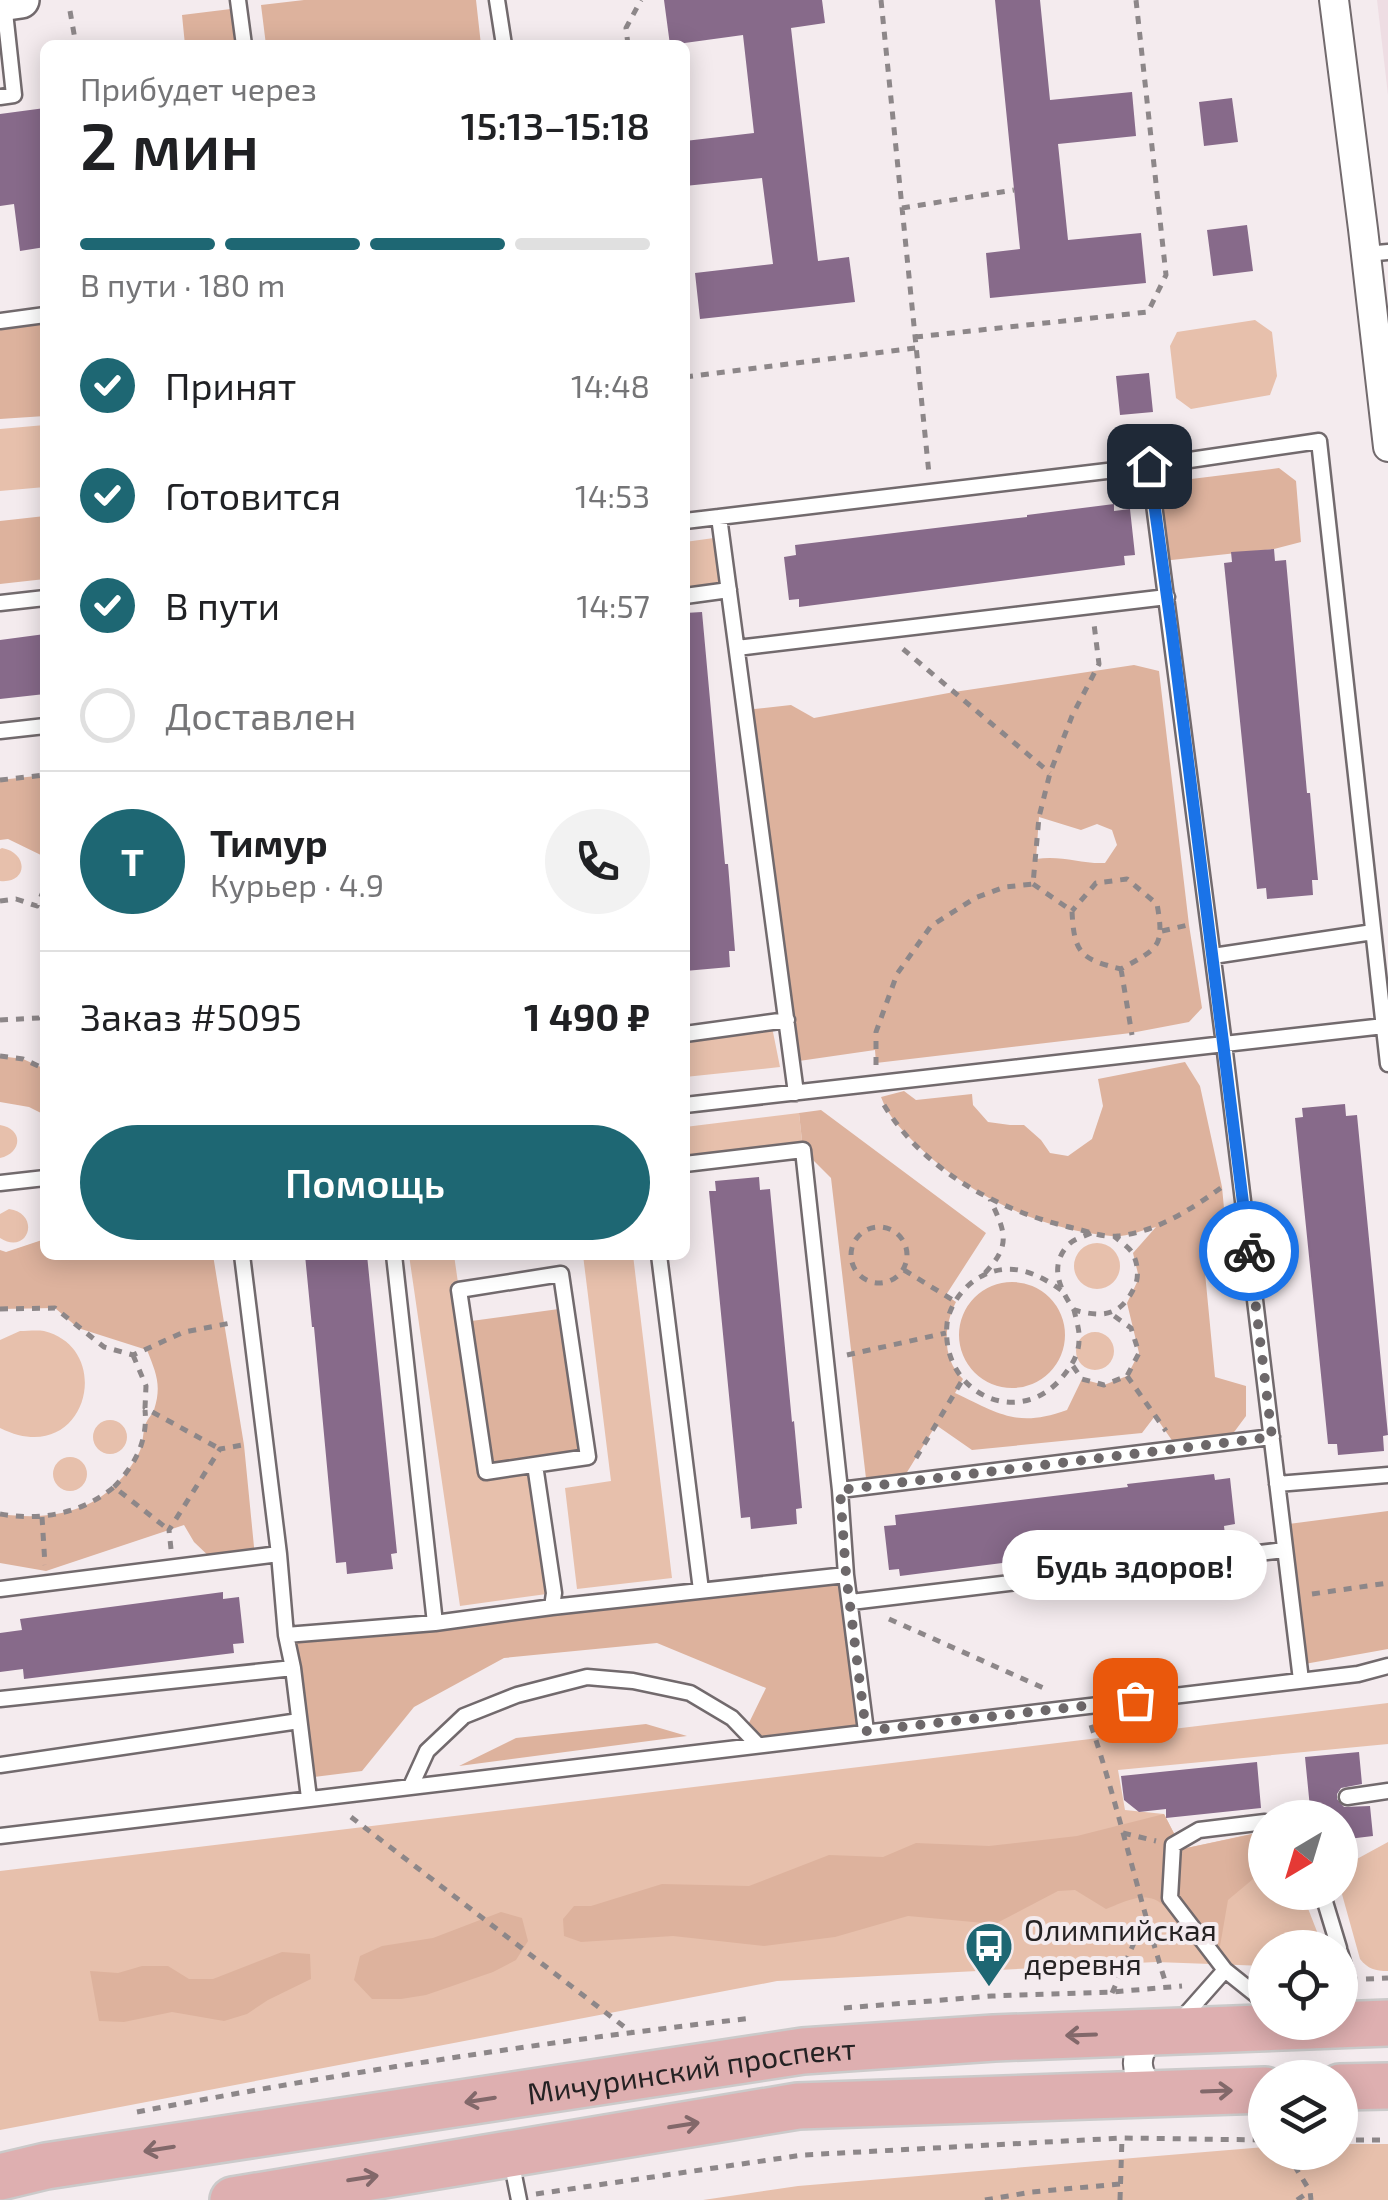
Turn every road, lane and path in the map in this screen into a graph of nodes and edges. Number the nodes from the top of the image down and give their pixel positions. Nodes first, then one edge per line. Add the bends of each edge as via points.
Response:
1 (238, 0) edge
2 (498, 0) edge
3 (641, 0) edge
4 (881, 0) edge
5 (1136, 0) edge
6 (1334, 0) edge
7 (15, 1) edge
8 (70, 11) dead end
9 (75, 40) edge
10 (243, 40) edge
11 (503, 40) edge
12 (627, 40) edge
13 (0, 96) edge
14 (1014, 190) dead end
15 (902, 208) junction
16 (1377, 253) edge
17 (40, 316) edge
18 (0, 321) edge
19 (915, 337) junction
20 (916, 348) junction
21 (690, 376) edge
22 (1388, 447) edge
23 (1149, 466) junction
24 (931, 492) junction
25 (719, 517) junction
26 (690, 521) edge
27 (728, 590) junction
28 (690, 595) edge
29 (1167, 597) junction
30 (40, 599) edge
31 (0, 603) edge
32 (1092, 606) junction
33 (882, 631) junction
34 (736, 648) junction
35 (40, 727) edge
36 (0, 732) edge
37 (1050, 774) junction
38 (40, 776) edge
39 (0, 780) edge
40 (1034, 884) junction
41 (40, 899) edge
42 (0, 901) edge
43 (37, 906) junction
44 (40, 909) edge
45 (1072, 912) junction
46 (1373, 932) junction
47 (1213, 956) junction
48 (1121, 969) junction
49 (40, 1017) edge
50 (0, 1020) edge
51 (786, 1020) junction
52 (1384, 1026) junction
53 (690, 1033) edge
54 (1224, 1044) junction
55 (1135, 1054) junction
56 (0, 1056) edge
57 (1388, 1064) edge
58 (40, 1067) edge
59 (876, 1084) junction
60 (796, 1093) junction
61 (690, 1105) edge
62 (690, 1163) edge
63 (1240, 1173) junction
64 (40, 1179) edge
65 (0, 1184) edge
66 (990, 1199) junction
67 (1092, 1233) junction
68 (1116, 1237) junction
69 (243, 1260) edge
70 (395, 1260) edge
71 (660, 1260) edge
72 (904, 1270) junction
73 (982, 1275) junction
74 (1061, 1290) junction
75 (956, 1302) junction
76 (0, 1309) edge
77 (1074, 1310) junction
78 (1110, 1314) junction
79 (250, 1319) junction
80 (946, 1333) junction
81 (133, 1355) junction
82 (826, 1360) junction
83 (1072, 1365) junction
84 (1127, 1376) junction
85 (963, 1379) junction
86 (145, 1408) junction
87 (1272, 1437) junction
88 (265, 1442) junction
89 (1178, 1448) junction
90 (220, 1449) junction
91 (535, 1464) junction
92 (1388, 1475) edge
93 (901, 1482) junction
94 (1277, 1484) junction
95 (114, 1487) junction
96 (840, 1490) junction
97 (0, 1514) edge
98 (42, 1517) junction
99 (169, 1530) junction
100 (1284, 1550) junction
101 (278, 1554) junction
102 (174, 1567) junction
103 (846, 1574) junction
104 (47, 1583) junction
105 (1388, 1583) edge
106 (0, 1589) edge
107 (701, 1590) junction
108 (1290, 1598) junction
109 (851, 1602) junction
110 (552, 1606) junction
111 (435, 1623) junction
112 (286, 1635) junction
113 (1388, 1666) edge
114 (292, 1668) junction
115 (1301, 1680) junction
116 (0, 1698) edge
117 (1085, 1706) junction
118 (299, 1721) junction
119 (866, 1731) junction
120 (757, 1744) junction
121 (0, 1765) edge
122 (410, 1786) junction
123 (1388, 1790) edge
124 (325, 1796) junction
125 (1347, 1797) dead end
126 (308, 1798) junction
127 (1248, 1824) edge
128 (1123, 1833) junction
129 (0, 1836) edge
130 (1174, 1846) junction
131 (1145, 1918) junction
132 (1224, 1970) junction
133 (1167, 1986) dead end
134 (1248, 1989) edge
135 (1112, 1992) dead end
136 (1248, 2021) edge
137 (1388, 2023) edge
138 (1358, 2024) edge
139 (1169, 2031) junction
140 (632, 2032) dead end
141 (1388, 2086) edge
142 (1358, 2087) edge
143 (1248, 2091) edge
144 (1170, 2093) junction
145 (1122, 2138) junction
146 (1248, 2140) edge
147 (1358, 2140) edge
148 (1388, 2140) edge
149 (1297, 2170) edge
150 (0, 2177) edge
151 (516, 2184) edge
152 (1120, 2184) junction
153 (1310, 2191) junction
154 (262, 2198) edge
155 (985, 2200) edge
156 (1120, 2200) edge
157 (1297, 2200) edge
158 (1311, 2200) edge

1 - 10 lane
2 - 11 lane
3 - 12 path via 626,28
4 - 15 path
5 - 19 path via 1166,275 1148,312
6 - 16 street
7 - 13 lane via 14,95
8 - 9 path
14 - 15 path
15 - 19 path
16 - 22 street
17 - 18 lane
19 - 20 path
20 - 21 path
20 - 24 path
23 - 24 lane
23 - 29 lane
23 - 46 lane via 1319,441
24 - 25 lane
25 - 26 lane
25 - 27 lane
27 - 28 lane
27 - 34 lane
29 - 32 lane
29 - 47 lane
30 - 31 lane
32 - 33 lane
32 - 37 path via 1099,664
33 - 34 lane
33 - 37 path
34 - 51 lane
35 - 36 lane
37 - 40 path
38 - 39 path
40 - 45 path
40 - 59 path via 975,898 931,926 897,974 886,1003 876,1032
41 - 43 path
42 - 43 path
43 - 44 path
45 - 48 path via 1074,939 1090,961
45 - 48 path via 1096,883 1127,880 1157,904 1162,931 1153,952
46 - 47 lane
46 - 52 lane
47 - 54 lane
48 - 55 path
49 - 50 path
51 - 53 lane
51 - 60 lane
52 - 54 lane
52 - 57 lane
54 - 55 lane
54 - 63 lane
55 - 59 lane
56 - 58 path
59 - 60 lane
59 - 66 path via 900,1128
60 - 61 lane
62 - 82 lane via 804,1150
63 - 68 path via 1157,1226
63 - 87 lane
64 - 65 lane
66 - 67 path
66 - 73 path via 1005,1233 999,1258
67 - 68 path
67 - 74 path via 1070,1243 1056,1268
68 - 78 path via 1133,1254 1139,1278 1127,1303
69 - 79 lane
70 - 111 lane
71 - 107 lane
72 - 72 path via 908,1252 901,1236 886,1227 868,1229 855,1241 851,1258 858,1275 873,1284 891,1282
72 - 75 path
73 - 74 path via 1024,1271
73 - 75 path
74 - 77 path
75 - 80 path
76 - 81 path via 55,1308 104,1347
77 - 78 path
77 - 83 path via 1080,1338
78 - 84 path via 1131,1328 1139,1352
79 - 81 path via 184,1332
79 - 88 lane
80 - 82 path
80 - 85 path
81 - 86 path via 146,1386
82 - 96 lane
83 - 84 path via 1082,1379 1104,1385
83 - 85 path via 1055,1387 1030,1400 1002,1402
84 - 89 path
85 - 93 path
86 - 90 path
86 - 95 path via 142,1448
87 - 89 lane
87 - 94 lane
88 - 90 path
88 - 101 lane
89 - 93 lane
90 - 99 path
91 - 91 lane via 486,1472 459,1290 561,1274 588,1457
91 - 110 lane
92 - 94 lane
93 - 96 lane
94 - 100 lane
95 - 98 path via 99,1499
95 - 99 path
96 - 103 lane
97 - 98 path
98 - 104 path
99 - 102 path
100 - 108 lane
100 - 109 lane
101 - 102 lane
101 - 112 lane
102 - 104 lane
103 - 107 lane
103 - 109 lane
104 - 106 lane
105 - 108 path
107 - 110 lane
108 - 115 lane
109 - 117 path
109 - 119 lane
110 - 111 lane
111 - 112 lane
112 - 114 lane
113 - 115 lane
114 - 116 lane
114 - 118 lane
115 - 117 lane
117 - 119 lane
117 - 128 path
118 - 121 lane
118 - 126 lane
119 - 120 lane
120 - 122 lane
120 - 122 lane via 732,1718 690,1692 587,1677 464,1716 427,1751
122 - 124 lane
123 - 125 lane
124 - 126 lane
124 - 140 path
126 - 129 lane
127 - 130 lane via 1199,1830
128 - 130 path
128 - 131 path
130 - 132 lane via 1170,1898
131 - 133 path
131 - 135 path
132 - 134 lane
132 - 139 lane
136 - 139 main road, Мичуринский проспект
137 - 138 main road, Мичуринский проспект
139 - 144 street via 1145,2042 1138,2064 1147,2085
139 -> 150 main road, Мичуринский проспект via 803,2051
141 - 142 main road
144 -> 143 main road, Мичуринский проспект
151 -> 144 main road, Мичуринский проспект via 798,2106
145 - 146 path
145 - 151 path via 804,2155
145 - 152 path
147 - 148 path
149 - 153 path
154 -> 151 main road, Мичуринский проспект
152 - 155 path
152 - 156 path
153 - 157 path
153 - 158 path

